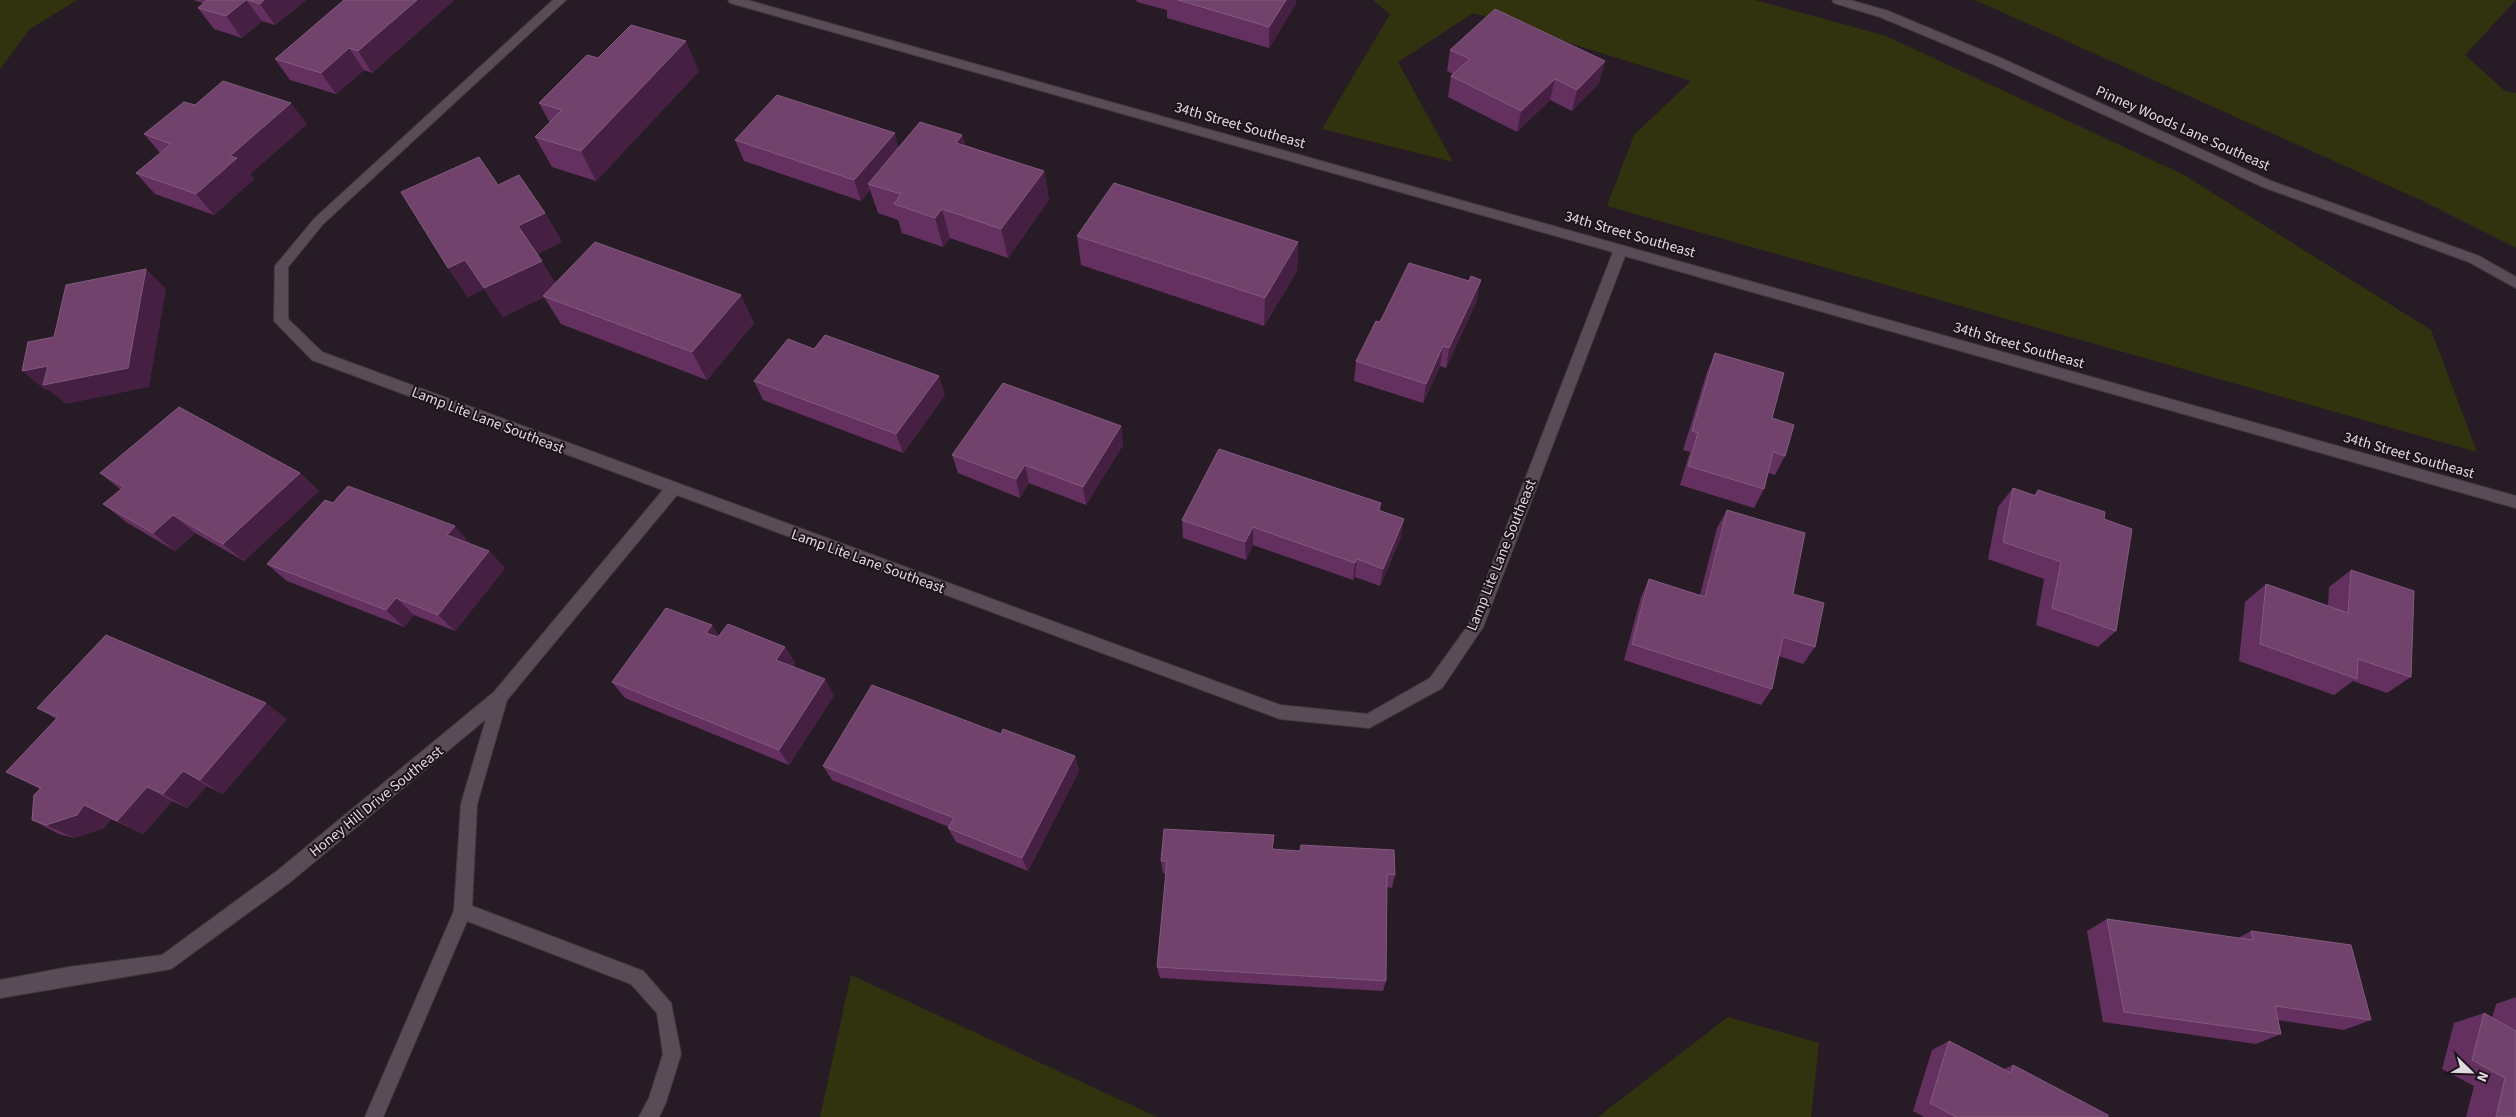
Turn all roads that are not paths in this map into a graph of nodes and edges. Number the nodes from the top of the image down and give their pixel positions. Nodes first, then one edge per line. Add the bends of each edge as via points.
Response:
1 (560, 0) edge
2 (734, 0) edge
3 (1838, 0) edge
4 (1621, 249) junction
5 (2516, 283) edge
6 (673, 489) junction
7 (2516, 502) edge
8 (500, 697) junction
9 (463, 911) junction
10 (0, 989) edge
11 (374, 1117) edge
12 (648, 1117) edge

1 - 6 street, Lamp Lite Lane Southeast via 319,221 282,266 281,322 317,356
2 - 4 street, 34th Street Southeast
3 - 5 street, Pinney Woods Lane Southeast via 1884,14 1999,62 2266,184 2474,259
4 - 6 street, Lamp Lite Lane Southeast via 1475,627 1436,683 1369,721 1280,712
4 - 7 street, 34th Street Southeast
6 - 8 street, Honey Hill Drive Southeast
8 - 9 street via 469,804
8 - 10 street, Honey Hill Drive Southeast via 283,877 165,963
9 - 11 street
9 - 12 street via 637,977 665,1009 672,1054 657,1102

